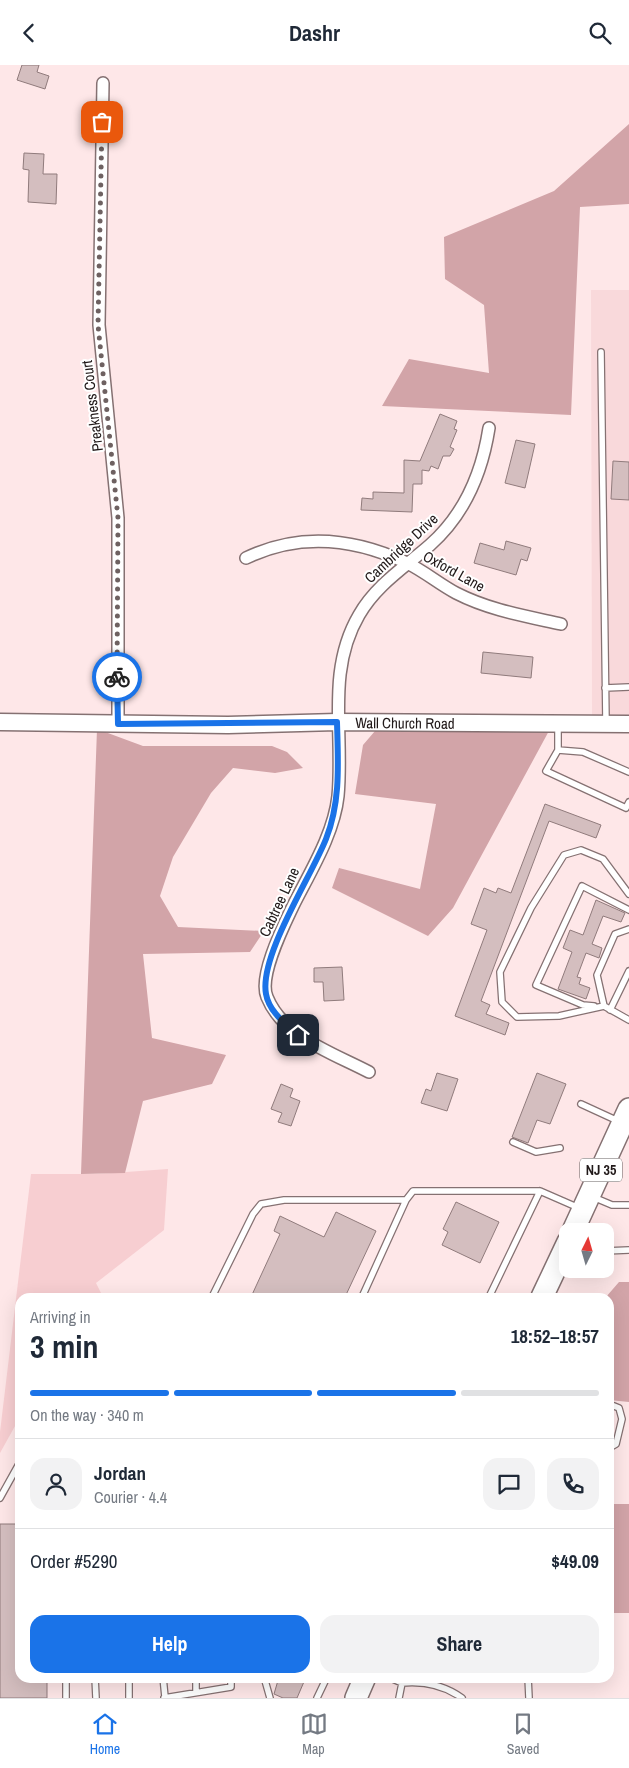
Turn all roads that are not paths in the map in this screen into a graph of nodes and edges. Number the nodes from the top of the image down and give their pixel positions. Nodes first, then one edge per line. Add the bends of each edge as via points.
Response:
1 (103, 83) dead end
2 (601, 351) dead end
3 (489, 428) dead end
4 (246, 558) dead end
5 (408, 563) junction
6 (561, 624) dead end
7 (629, 687) edge
8 (605, 688) junction
9 (337, 722) junction
10 (0, 723) edge
11 (558, 723) junction
12 (118, 724) junction
13 (606, 724) junction
14 (629, 724) edge
15 (558, 749) junction
16 (629, 772) edge
17 (629, 802) edge
18 (629, 894) edge
19 (629, 910) edge
20 (629, 929) edge
21 (629, 971) edge
22 (604, 1006) junction
23 (610, 1010) junction
24 (629, 1020) edge
25 (369, 1072) dead end
26 (581, 1105) dead end
27 (626, 1116) edge
28 (513, 1142) dead end
29 (560, 1148) dead end
30 (540, 1191) junction
31 (406, 1200) junction
32 (586, 1203) junction
33 (629, 1205) edge
34 (577, 1223) edge
35 (629, 1250) edge
36 (614, 1251) edge
37 (559, 1264) edge
38 (214, 1293) edge
39 (364, 1293) edge
40 (491, 1293) edge
41 (544, 1293) edge
42 (614, 1406) edge
43 (614, 1445) edge
44 (15, 1471) edge
45 (0, 1497) edge
46 (66, 1683) edge
47 (95, 1683) edge
48 (129, 1683) edge
49 (163, 1683) edge
50 (196, 1683) edge
51 (232, 1683) edge
52 (266, 1683) edge
53 (323, 1683) edge
54 (362, 1683) edge
55 (402, 1683) joint
56 (528, 1683) edge
57 (196, 1692) junction
58 (164, 1697) edge
59 (66, 1698) edge
60 (96, 1698) edge
61 (129, 1698) edge
62 (270, 1698) edge
63 (317, 1698) edge
64 (356, 1698) edge
65 (399, 1698) edge
66 (462, 1698) edge
67 (529, 1698) edge

1 - 12 street, Preakness Court via 98,325 118,518
2 - 8 lane
3 - 5 street, Cambridge Drive via 479,473 464,505 432,543
4 - 5 street, Oxford Lane via 264,549 301,542 340,541 371,548
5 - 6 street, Oxford Lane via 475,602
5 - 9 street, Cambridge Drive via 372,596 350,634 340,670
7 - 8 lane
8 - 13 lane
9 - 11 street, Wall Church Road
9 - 12 street, Wall Church Road
9 - 25 street, Cabtree Lane via 338,797 326,839 274,947 266,995 278,1018 298,1035
10 - 12 street, Wall Church Road
11 - 13 street, Wall Church Road
11 - 15 lane
13 - 14 street, Wall Church Road
15 - 16 lane via 583,751
15 - 17 lane via 546,771 626,808
18 - 22 lane via 603,859 581,850 564,855 531,908 500,972 502,1002 517,1017 559,1015
19 - 22 lane via 582,887 536,985 584,1005
20 - 22 lane via 615,934 597,975
21 - 23 lane
22 - 23 lane
23 - 24 lane
26 - 27 lane
27 - 32 highway, NJ 35
28 - 29 lane via 536,1152
30 - 31 lane via 413,1191
30 - 32 lane
30 - 40 lane
31 - 38 lane via 284,1200 261,1204
31 - 39 lane
32 - 33 lane
32 - 34 highway, NJ 35
35 - 36 lane
37 - 41 highway
42 - 43 lane via 619,1408 622,1419
44 - 45 lane
46 - 59 lane
47 - 60 lane
48 - 61 lane
49 - 58 lane
50 - 57 lane
51 - 57 lane via 232,1687
52 - 62 lane
53 - 63 lane
54 - 64 highway
55 - 65 lane
55 - 66 lane via 434,1684
56 - 67 lane
57 - 58 lane

